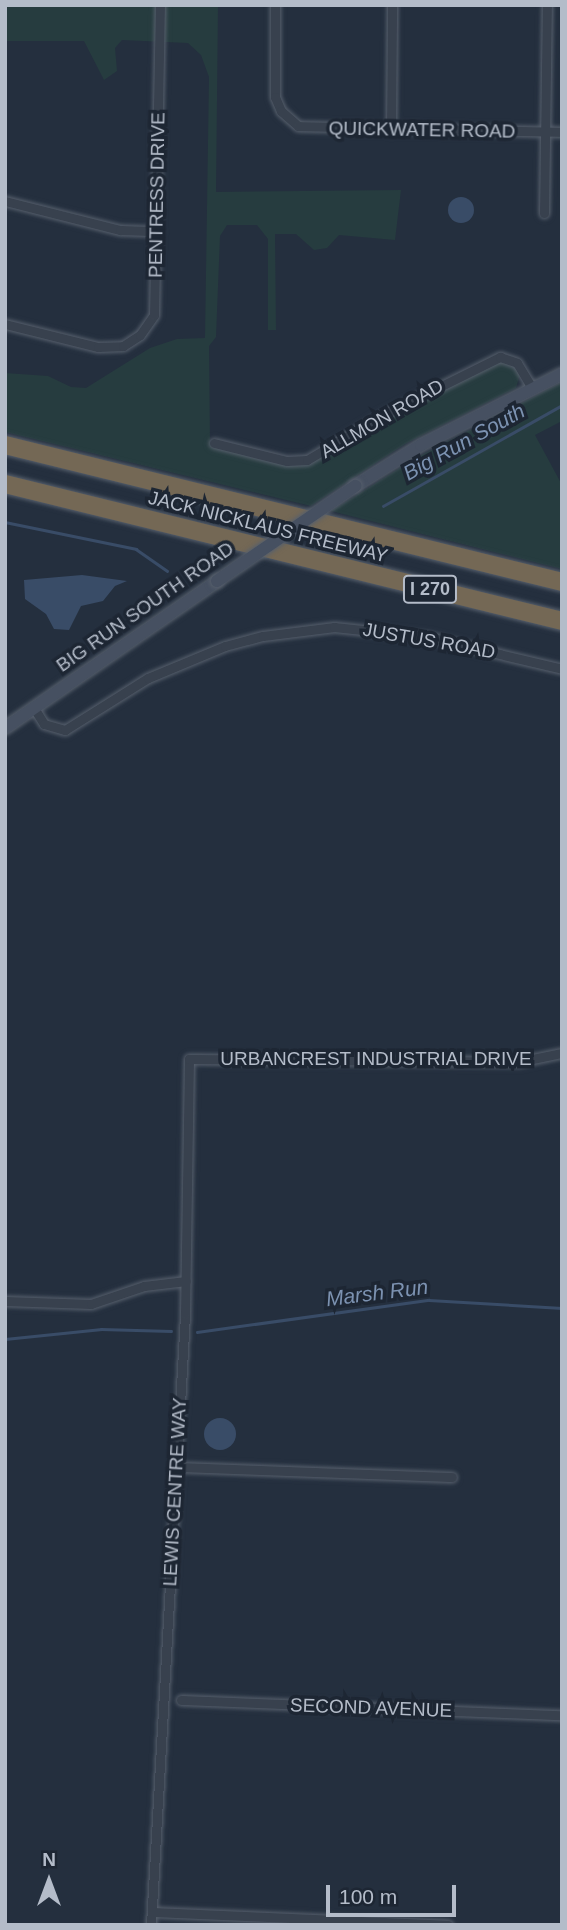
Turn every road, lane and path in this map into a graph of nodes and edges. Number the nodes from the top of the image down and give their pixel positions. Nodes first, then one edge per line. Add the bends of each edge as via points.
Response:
1 (160, 5) edge
2 (275, 5) edge
3 (392, 5) edge
4 (547, 5) edge
5 (391, 130) junction
6 (545, 132) junction
7 (562, 132) edge
8 (5, 201) edge
9 (544, 214) dead end
10 (157, 231) junction
11 (5, 324) edge
12 (562, 373) edge
13 (532, 388) junction
14 (214, 443) dead end
15 (5, 445) edge
16 (5, 484) edge
17 (562, 582) edge
18 (562, 621) edge
19 (562, 669) edge
20 (34, 708) junction
21 (5, 728) edge
22 (562, 1053) edge
23 (188, 1059) joint
24 (186, 1281) junction
25 (5, 1301) edge
26 (177, 1467) junction
27 (452, 1477) dead end
28 (181, 1700) dead end
29 (562, 1715) edge
30 (152, 1912) junction
31 (151, 1925) edge
32 (448, 1925) edge

1 - 10 street, PENTRESS DRIVE
2 - 5 street, QUICKWATER ROAD via 275,97 286,117 314,129
3 - 5 street
4 - 6 street
5 - 6 street, QUICKWATER ROAD
6 - 7 street, QUICKWATER ROAD
6 - 9 street
8 - 10 street via 120,230
10 - 11 street, PENTRESS DRIVE via 154,315 140,335 122,346 98,347
12 - 13 street, BIG RUN SOUTH ROAD
13 - 14 street, ALLMON ROAD via 517,363 500,357 391,410 307,460 287,461
13 - 20 street, BIG RUN SOUTH ROAD, bridge via 355,485
15 - 17 highway, JACK NICKLAUS FREEWAY / I 270
16 - 18 highway, JACK NICKLAUS FREEWAY / I 270
19 - 20 street, JUSTUS ROAD via 428,637 334,627 225,646 148,678 65,730 44,724
20 - 21 street, BIG RUN SOUTH ROAD
22 - 23 street, URBANCREST INDUSTRIAL DRIVE via 518,1062
23 - 24 street, LEWIS CENTRE WAY
24 - 25 street via 144,1286 91,1304
24 - 26 street, LEWIS CENTRE WAY
26 - 27 street
26 - 30 street, LEWIS CENTRE WAY
28 - 29 street, SECOND AVENUE
30 - 31 street, LEWIS CENTRE WAY
30 - 32 street

